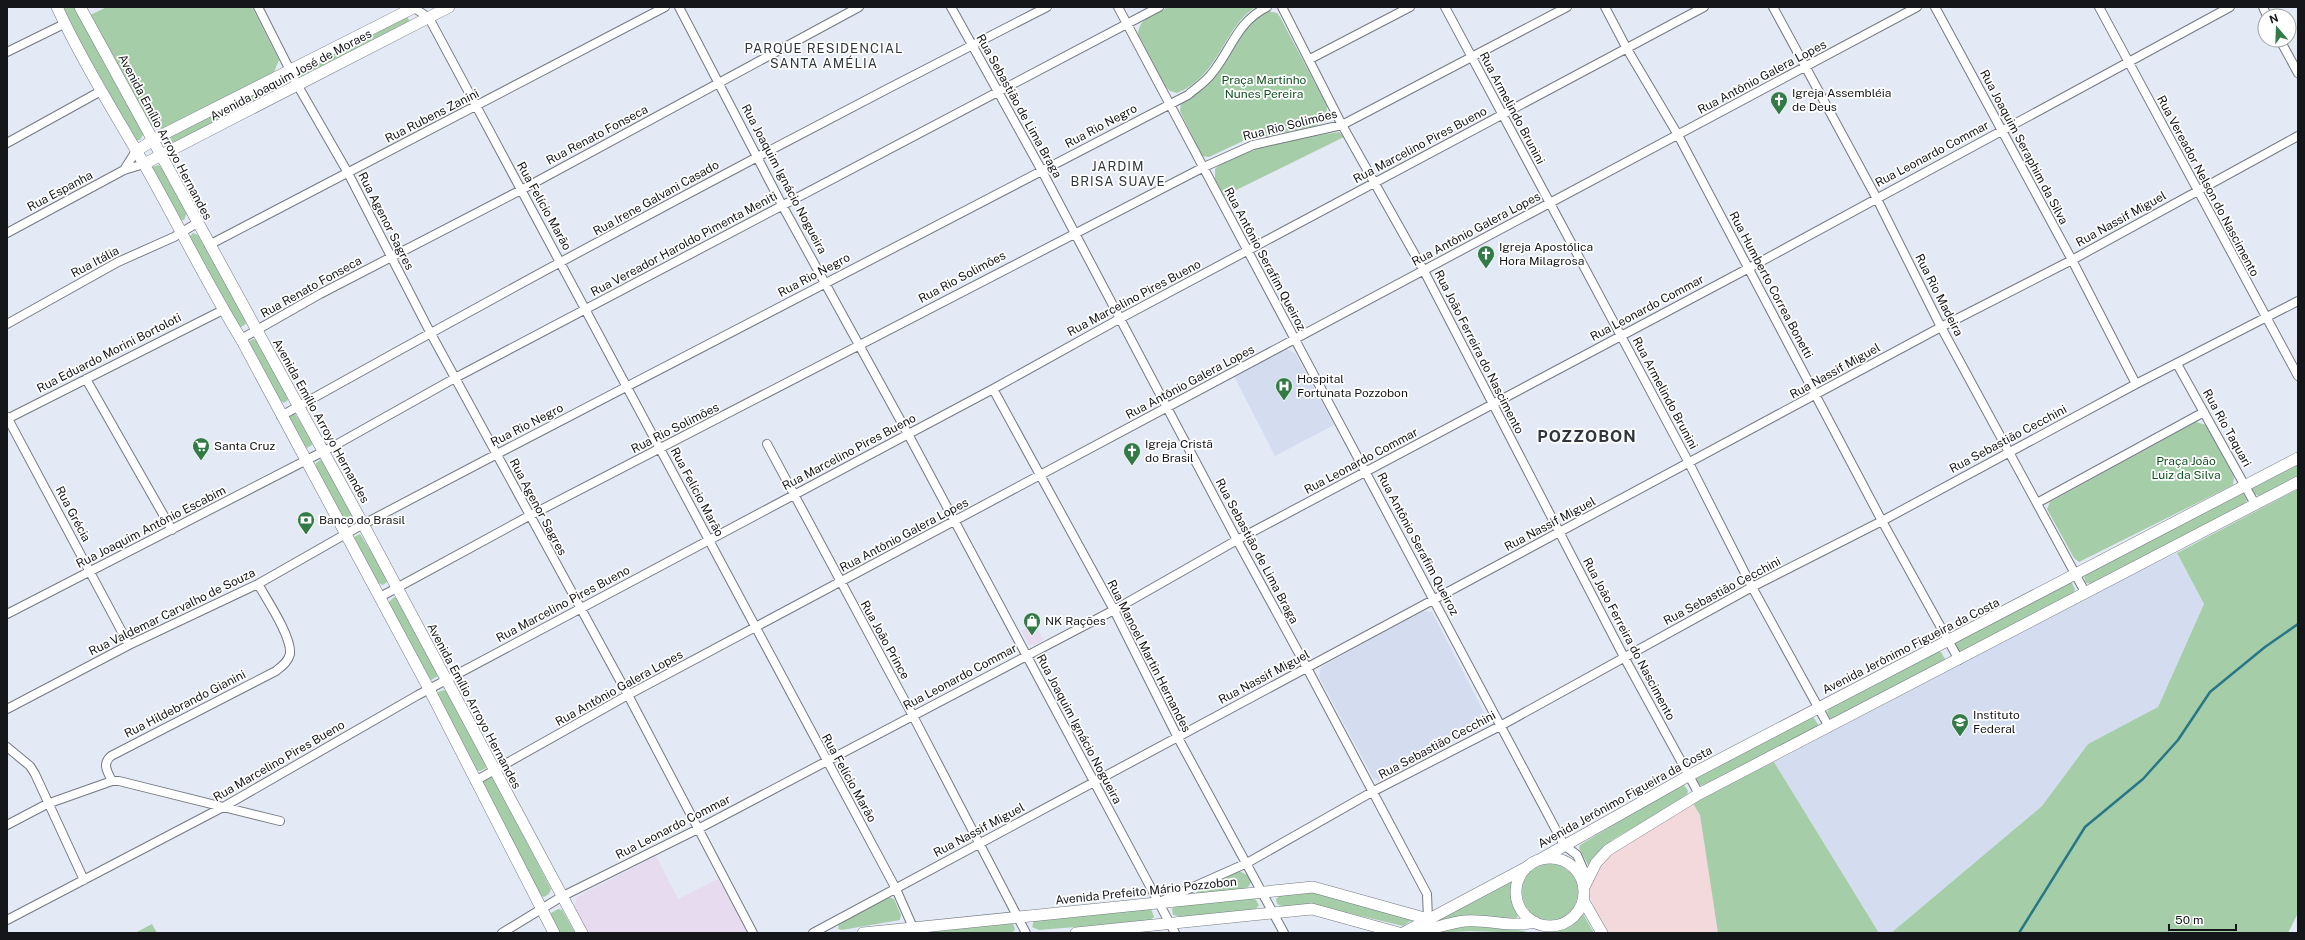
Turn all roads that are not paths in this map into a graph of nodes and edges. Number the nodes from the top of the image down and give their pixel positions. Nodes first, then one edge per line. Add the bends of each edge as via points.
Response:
1 (57, 7) edge
2 (80, 7) edge
3 (258, 7) edge
4 (414, 7) edge
5 (449, 7) edge
6 (665, 7) edge
7 (679, 7) edge
8 (859, 7) edge
9 (951, 7) edge
10 (1047, 7) edge
11 (1118, 7) edge
12 (1159, 7) edge
13 (1267, 7) edge
14 (1282, 7) edge
15 (1410, 7) edge
16 (1445, 7) edge
17 (1567, 7) edge
18 (1605, 7) edge
19 (1704, 7) edge
20 (1773, 7) edge
21 (1917, 7) edge
22 (1935, 7) edge
23 (2099, 7) edge
24 (2230, 7) edge
25 (429, 18) junction
26 (64, 24) junction
27 (1127, 24) junction
28 (970, 46) junction
29 (2284, 48) edge
30 (1626, 49) junction
31 (7, 52) edge
32 (1471, 58) junction
33 (1310, 59) junction
34 (2128, 62) junction
35 (1806, 68) junction
36 (290, 70) junction
37 (2298, 73) edge
38 (719, 82) junction
39 (298, 86) junction
40 (101, 91) junction
41 (998, 92) junction
42 (1170, 104) junction
43 (476, 106) junction
44 (1502, 114) junction
45 (1342, 125) junction
46 (2002, 130) junction
47 (1678, 135) junction
48 (2298, 136) edge
49 (153, 140) junction
50 (7, 143) edge
51 (136, 151) junction
52 (163, 156) junction
53 (758, 156) junction
54 (144, 164) junction
55 (1204, 167) junction
56 (124, 170) junction
57 (1042, 171) junction
58 (348, 173) junction
59 (1374, 183) junction
60 (521, 190) junction
61 (2198, 190) junction
62 (1876, 197) junction
63 (1550, 203) junction
64 (782, 205) junction
65 (197, 223) junction
66 (181, 232) junction
67 (7, 233) edge
68 (1074, 233) junction
69 (209, 245) junction
70 (1248, 251) junction
71 (391, 257) junction
72 (2072, 260) junction
73 (561, 263) junction
74 (1749, 268) junction
75 (1424, 271) junction
76 (826, 282) junction
77 (2298, 301) edge
78 (223, 310) junction
79 (586, 310) junction
80 (1121, 318) junction
81 (2265, 318) junction
82 (7, 324) edge
83 (1941, 327) junction
84 (257, 331) junction
85 (430, 332) junction
86 (1620, 335) junction
87 (241, 340) junction
88 (1294, 340) junction
89 (859, 345) junction
90 (2177, 364) junction
91 (2298, 376) edge
92 (455, 378) junction
93 (86, 379) junction
94 (2136, 384) junction
95 (626, 387) junction
96 (993, 389) junction
97 (1817, 395) junction
98 (1493, 405) junction
99 (299, 406) junction
100 (1167, 407) junction
101 (2204, 412) junction
102 (281, 416) junction
103 (7, 418) edge
104 (908, 434) junction
105 (767, 444) dead end
106 (661, 449) junction
107 (322, 451) junction
108 (2008, 453) junction
109 (497, 454) junction
110 (2298, 458) edge
111 (306, 461) junction
112 (1689, 463) junction
113 (1366, 472) junction
114 (1040, 476) junction
115 (2298, 482) edge
116 (2245, 485) junction
117 (794, 495) junction
118 (2037, 503) junction
119 (2255, 504) junction
120 (529, 516) junction
121 (956, 522) junction
122 (1882, 522) junction
123 (363, 524) junction
124 (172, 530) junction
125 (1560, 532) junction
126 (346, 535) junction
127 (708, 539) junction
128 (1237, 540) junction
129 (90, 571) junction
130 (2076, 574) junction
131 (840, 582) junction
132 (258, 584) junction
133 (396, 588) junction
134 (1752, 588) junction
135 (2085, 592) junction
136 (380, 597) junction
137 (1434, 600) junction
138 (580, 609) junction
139 (1114, 610) junction
140 (8, 611) edge
141 (755, 629) junction
142 (1948, 642) junction
143 (129, 645) junction
144 (1027, 656) junction
145 (1624, 657) junction
146 (1959, 660) junction
147 (1307, 668) junction
148 (446, 680) junction
149 (429, 689) junction
150 (628, 696) junction
151 (7, 709) edge
152 (1818, 709) junction
153 (913, 716) junction
154 (1502, 725) junction
155 (1829, 727) junction
156 (1177, 736) junction
157 (7, 748) edge
158 (826, 761) junction
159 (494, 771) junction
160 (1688, 776) junction
161 (112, 780) junction
162 (475, 781) junction
163 (1094, 782) junction
164 (1372, 792) junction
165 (1699, 794) junction
166 (47, 804) junction
167 (225, 806) junction
168 (280, 821) dead end
169 (7, 825) edge
170 (698, 829) junction
171 (980, 843) junction
172 (1564, 845) junction
173 (1539, 860) junction
174 (1247, 863) junction
175 (1528, 867) junction
176 (84, 880) junction
177 (1583, 883) junction
178 (896, 889) junction
179 (1262, 892) junction
180 (561, 897) junction
181 (1583, 900) junction
182 (1158, 903) junction
183 (542, 909) junction
184 (1273, 912) junction
185 (1018, 917) junction
186 (1428, 919) junction
187 (7, 920) edge
188 (1540, 926) edge
189 (1172, 929) edge
190 (915, 930) edge
191 (1103, 931) edge
192 (502, 933) edge
193 (554, 933) edge
194 (582, 933) edge
195 (753, 933) edge
196 (813, 933) edge
197 (863, 933) edge
198 (1026, 933) edge
199 (1076, 933) edge
200 (1284, 933) edge
201 (1399, 933) edge
202 (1403, 933) edge
203 (1410, 933) edge
204 (1602, 933) edge

1 - 26 main road
2 - 49 main road, Avenida Emílio Arroyo Hernandes
3 - 36 street, Rua Agenor Sagres
4 - 25 street, Rua Felício Marão
4 - 36 main road, Avenida Joaquim José de Moraes
5 - 25 main road, Avenida Joaquim José de Moraes
6 - 43 street, Rua Rubens Zanini
7 - 38 street, Rua Joaquim Ignácio Nogueira
8 - 38 street, Rua Renato Fonseca
9 - 28 street, Rua Sebastião de Lima Braga
10 - 28 street, Rua Irene Galvani Casado
11 - 27 street, Rua Antônio Serafim Queiroz
12 - 27 street, Rua Vereador Haroldo Pimenta Meniti
13 - 42 street, Rua Rio Negro via 1254,14 1244,24 1213,73 1188,94
14 - 33 street, Rua João Ferreira do Nascimento
15 - 33 street
16 - 32 street, Rua Armelindo Brunini
17 - 32 street, Rua Rio Solimões
18 - 30 street, Rua Humberto Correa Bonetti
19 - 30 street, Rua Marcelino Pires Bueno
20 - 35 street, Rua Rio Madeira
21 - 35 street, Rua Antônio Galera Lopes
22 - 46 street, Rua Joaquim Seraphim da Silva
23 - 34 street, Rua Vereador Nelson do Nascimento
24 - 34 street, Rua Leonardo Commar
25 - 39 main road, Avenida Joaquim José de Moraes
25 - 43 street, Rua Felício Marão
26 - 31 street
26 - 40 main road
27 - 41 street, Rua Vereador Haroldo Pimenta Meniti
27 - 42 street, Rua Antônio Serafim Queiroz
28 - 41 street, Rua Sebastião de Lima Braga
28 - 53 street, Rua Irene Galvani Casado
29 - 37 street
30 - 44 street, Rua Marcelino Pires Bueno
30 - 47 street, Rua Humberto Correa Bonetti
32 - 44 street, Rua Armelindo Brunini
32 - 45 street, Rua Rio Solimões
33 - 45 street, Rua João Ferreira do Nascimento
34 - 46 street, Rua Leonardo Commar
34 - 61 street, Rua Vereador Nelson do Nascimento
35 - 47 street, Rua Antônio Galera Lopes
35 - 62 street, Rua Rio Madeira
36 - 39 street, Rua Agenor Sagres
36 - 49 main road, Avenida Joaquim José de Moraes
38 - 53 street, Rua Joaquim Ignácio Nogueira
38 - 60 street, Rua Renato Fonseca
39 - 52 main road, Avenida Joaquim José de Moraes
39 - 58 street, Rua Agenor Sagres
40 - 50 street
40 - 51 main road
41 - 57 street, Rua Sebastião de Lima Braga
41 - 64 street, Rua Vereador Haroldo Pimenta Meniti
42 - 55 street, Rua Antônio Serafim Queiroz
42 - 57 street, Rua Rio Negro
43 - 58 street, Rua Rubens Zanini
43 - 60 street, Rua Felício Marão
44 - 59 street, Rua Marcelino Pires Bueno
44 - 63 street, Rua Armelindo Brunini
45 - 55 street, Rua Rio Solimões via 1253,146
45 - 59 street, Rua João Ferreira do Nascimento
46 - 62 street, Rua Leonardo Commar
46 - 72 street, Rua Joaquim Seraphim da Silva
47 - 63 street, Rua Antônio Galera Lopes
47 - 74 street, Rua Humberto Correa Bonetti
48 - 61 street, Rua Nassif Miguel
49 - 51 main road, Avenida Joaquim José de Moraes
49 - 52 main road, Avenida Emílio Arroyo Hernandes
51 - 54 main road
51 - 56 street, Rua Espanha
52 - 54 main road, Avenida Joaquim José de Moraes
52 - 65 main road, Avenida Emílio Arroyo Hernandes
53 - 64 street, Rua Joaquim Ignácio Nogueira
53 - 73 street, Rua Irene Galvani Casado
54 - 56 street, Rua Espanha
54 - 66 main road
55 - 68 street, Rua Rio Solimões
55 - 70 street, Rua Antônio Serafim Queiroz
56 - 67 street, Rua Espanha
57 - 68 street, Rua Sebastião de Lima Braga
57 - 76 street, Rua Rio Negro
58 - 69 street, Rua Rubens Zanini
58 - 71 street, Rua Agenor Sagres
59 - 70 street, Rua Marcelino Pires Bueno
59 - 75 street, Rua João Ferreira do Nascimento
60 - 71 street, Rua Renato Fonseca
60 - 73 street, Rua Felício Marão
61 - 72 street, Rua Nassif Miguel
61 - 81 street, Rua Vereador Nelson do Nascimento
62 - 74 street, Rua Leonardo Commar
62 - 83 street, Rua Rio Madeira
63 - 75 street, Rua Antônio Galera Lopes
63 - 86 street, Rua Armelindo Brunini
64 - 76 street, Rua Joaquim Ignácio Nogueira
64 - 79 street, Rua Vereador Haroldo Pimenta Meniti
65 - 66 street, Rua Itália
65 - 69 main road, Avenida Emílio Arroyo Hernandes
66 - 78 main road
66 - 82 street, Rua Itália via 118,262
68 - 80 street, Rua Sebastião de Lima Braga
68 - 89 street, Rua Rio Solimões
69 - 84 main road, Avenida Emílio Arroyo Hernandes
70 - 80 street, Rua Marcelino Pires Bueno
70 - 88 street, Rua Antônio Serafim Queiroz
71 - 84 street, Rua Renato Fonseca
71 - 85 street, Rua Agenor Sagres
72 - 83 street, Rua Nassif Miguel
72 - 94 street, Rua Joaquim Seraphim da Silva
73 - 79 street, Rua Felício Marão
73 - 85 street, Rua Irene Galvani Casado
74 - 86 street, Rua Leonardo Commar
74 - 97 street, Rua Humberto Correa Bonetti
75 - 88 street, Rua Antônio Galera Lopes
75 - 98 street, Rua João Ferreira do Nascimento
76 - 89 street, Rua Joaquim Ignácio Nogueira
76 - 95 street, Rua Rio Negro
77 - 81 street, Rua Sebastião Cecchini
78 - 87 main road
78 - 93 street, Rua Eduardo Morini Bortoloti
79 - 92 street, Rua Vereador Haroldo Pimenta Meniti
79 - 95 street, Rua Felício Marão
80 - 96 street, Rua Marcelino Pires Bueno
80 - 100 street, Rua Sebastião de Lima Braga
81 - 90 street, Rua Sebastião Cecchini
81 - 91 street, Rua Vereador Nelson do Nascimento
83 - 97 street, Rua Nassif Miguel
83 - 108 street, Rua Rio Madeira
84 - 87 street, Rua Renato Fonseca
84 - 99 main road, Avenida Emílio Arroyo Hernandes
85 - 92 street, Rua Agenor Sagres
85 - 99 street, Rua Irene Galvani Casado
86 - 98 street, Rua Leonardo Commar
86 - 112 street, Rua Armelindo Brunini
87 - 102 main road
88 - 100 street, Rua Antônio Galera Lopes
88 - 113 street, Rua Antônio Serafim Queiroz
89 - 104 street, Rua Joaquim Ignácio Nogueira
89 - 106 street, Rua Rio Solimões
90 - 94 street, Rua Sebastião Cecchini
90 - 101 street, Rua Rio Taquari
92 - 107 street, Rua Vereador Haroldo Pimenta Meniti
92 - 109 street, Rua Agenor Sagres
93 - 103 street, Rua Eduardo Morini Bortoloti
93 - 124 street
94 - 108 street, Rua Sebastião Cecchini
95 - 106 street, Rua Felício Marão
95 - 109 street, Rua Rio Negro
96 - 104 street, Rua Marcelino Pires Bueno
96 - 114 street, Rua Manoel Martin Hernandes
97 - 112 street, Rua Nassif Miguel
97 - 122 street, Rua Humberto Correa Bonetti
98 - 113 street, Rua Leonardo Commar
98 - 125 street, Rua João Ferreira do Nascimento
99 - 102 street, Rua Irene Galvani Casado
99 - 107 main road, Avenida Emílio Arroyo Hernandes
100 - 114 street, Rua Antônio Galera Lopes
100 - 128 street, Rua Sebastião de Lima Braga
101 - 116 street, Rua Rio Taquari
101 - 118 street
102 - 111 main road
103 - 129 street, Rua Grécia
104 - 117 street, Rua Marcelino Pires Bueno
104 - 121 street, Rua Joaquim Ignácio Nogueira
105 - 117 street, Rua João Prince
106 - 120 street, Rua Rio Solimões
106 - 127 street, Rua Felício Marão
107 - 111 street, Rua Vereador Haroldo Pimenta Meniti
107 - 123 main road, Avenida Emílio Arroyo Hernandes
108 - 118 street, Rua Rio Madeira
108 - 122 street, Rua Sebastião Cecchini
109 - 120 street, Rua Agenor Sagres
109 - 123 street, Rua Rio Negro
110 - 116 main road, Avenida Jerônimo Figueira da Costa
111 - 124 street, Rua Joaquim Antônio Escabim
111 - 126 main road
112 - 125 street, Rua Nassif Miguel
112 - 134 street, Rua Armelindo Brunini
113 - 128 street, Rua Leonardo Commar
113 - 137 street, Rua Antônio Serafim Queiroz
114 - 121 street, Rua Antônio Galera Lopes
114 - 139 street, Rua Manoel Martin Hernandes
115 - 119 main road
116 - 119 street, Rua Rio Taquari
116 - 130 main road, Avenida Jerônimo Figueira da Costa
117 - 127 street, Rua Marcelino Pires Bueno
117 - 131 street, Rua João Prince
118 - 130 street, Rua Rio Madeira
119 - 135 main road
120 - 133 street, Rua Rio Solimões
120 - 138 street, Rua Agenor Sagres
121 - 131 street, Rua Antônio Galera Lopes
121 - 144 street, Rua Joaquim Ignácio Nogueira
122 - 134 street, Rua Sebastião Cecchini
122 - 142 street, Rua Humberto Correa Bonetti
123 - 126 street, Rua Rio Negro
123 - 133 main road, Avenida Emílio Arroyo Hernandes
124 - 129 street, Rua Joaquim Antônio Escabim
125 - 137 street, Rua Nassif Miguel
125 - 145 street, Rua João Ferreira do Nascimento
126 - 132 street, Rua Valdemar Carvalho de Souza
126 - 136 main road
127 - 138 street, Rua Marcelino Pires Bueno
127 - 141 street, Rua Felício Marão
128 - 139 street, Rua Leonardo Commar
128 - 147 street, Rua Sebastião de Lima Braga
129 - 140 street, Rua Joaquim Antônio Escabim
129 - 143 street, Rua Grécia
130 - 135 street, Rua Rio Madeira
130 - 142 main road, Avenida Jerônimo Figueira da Costa
131 - 141 street, Rua Antônio Galera Lopes
131 - 153 street, Rua João Prince
132 - 143 street, Rua Valdemar Carvalho de Souza
132 - 161 street, Rua Hildebrando Gianini via 286,636 290,655 286,663 276,671 111,756 106,760 105,767
133 - 136 street, Rua Rio Solimões
133 - 148 main road, Avenida Emílio Arroyo Hernandes
134 - 145 street, Rua Sebastião Cecchini
134 - 152 street, Rua Armelindo Brunini
135 - 146 main road
136 - 149 main road
137 - 147 street, Rua Nassif Miguel
137 - 154 street, Rua Antônio Serafim Queiroz
138 - 148 street, Rua Marcelino Pires Bueno
138 - 150 street, Rua Agenor Sagres
139 - 144 street, Rua Leonardo Commar
139 - 156 street, Rua Manoel Martin Hernandes
141 - 150 street, Rua Antônio Galera Lopes
141 - 158 street, Rua Felício Marão
142 - 146 street, Rua Humberto Correa Bonetti
142 - 152 main road, Avenida Jerônimo Figueira da Costa
143 - 151 street, Rua Valdemar Carvalho de Souza
144 - 153 street, Rua Leonardo Commar
144 - 163 street, Rua Joaquim Ignácio Nogueira
145 - 154 street, Rua Sebastião Cecchini
145 - 160 street, Rua João Ferreira do Nascimento
146 - 155 main road
147 - 156 street, Rua Nassif Miguel
147 - 164 street, Rua Sebastião de Lima Braga
148 - 149 street, Rua Marcelino Pires Bueno
148 - 159 main road, Avenida Emílio Arroyo Hernandes
149 - 162 main road
149 - 167 street, Rua Marcelino Pires Bueno
150 - 159 street, Rua Antônio Galera Lopes
150 - 170 street, Rua Agenor Sagres
152 - 155 street, Rua Armelindo Brunini
152 - 160 main road, Avenida Jerônimo Figueira da Costa
153 - 158 street, Rua Leonardo Commar
153 - 171 street, Rua João Prince
154 - 164 street, Rua Sebastião Cecchini
154 - 172 street, Rua Antônio Serafim Queiroz
155 - 165 main road
156 - 163 street, Rua Nassif Miguel
156 - 174 street, Rua Manoel Martin Hernandes
157 - 166 street via 30,766
158 - 170 street, Rua Leonardo Commar
158 - 178 street, Rua Felício Marão
159 - 162 street, Rua Antônio Galera Lopes
159 - 180 main road, Avenida Emílio Arroyo Hernandes
160 - 165 street, Rua João Ferreira do Nascimento
160 - 172 main road, Avenida Jerônimo Figueira da Costa
161 - 166 street
161 - 167 street
162 - 183 main road
163 - 171 street, Rua Nassif Miguel
163 - 182 street, Rua Joaquim Ignácio Nogueira
164 - 174 street, Rua Sebastião Cecchini
164 - 186 street, Rua Sebastião de Lima Braga via 1427,894
165 - 177 main road via 1608,850
166 - 169 street
166 - 176 street
167 - 168 street
167 - 176 street, Rua Marcelino Pires Bueno
170 - 180 street, Rua Leonardo Commar
170 - 195 street, Rua Agenor Sagres
171 - 178 street, Rua Nassif Miguel
171 - 185 street, Rua João Prince
172 - 173 main road, Avenida Jerônimo Figueira da Costa
172 - 177 street, Rua Antônio Serafim Queiroz via 1577,855 1581,863 1584,872
173 - 175 main road
173 - 177 main road via 1552,858 1565,861 1576,869
174 - 179 street, Rua Manoel Martin Hernandes
174 - 182 street, Rua Sebastião Cecchini
175 - 186 main road
175 - 188 main road via 1520,877 1517,896 1525,914
176 - 187 street, Rua Marcelino Pires Bueno
177 - 181 main road
178 - 190 street, Rua Felício Marão
178 - 196 street, Rua Nassif Miguel
179 - 182 main road, Avenida Prefeito Mário Pozzobon
179 - 184 street, Rua Manoel Martin Hernandes
179 - 186 main road, Avenida Prefeito Mário Pozzobon via 1313,887
180 - 183 street, Rua Leonardo Commar
180 - 194 main road, Avenida Emílio Arroyo Hernandes
181 - 188 main road via 1577,912 1567,921
181 - 204 main road
182 - 185 main road, Avenida Prefeito Mário Pozzobon
182 - 189 street, Rua Joaquim Ignácio Nogueira
183 - 192 street, Rua Leonardo Commar
183 - 193 main road
184 - 189 main road
184 - 200 street, Rua Manoel Martin Hernandes
184 - 201 main road via 1312,910
185 - 190 main road, Avenida Prefeito Mário Pozzobon
185 - 198 street, Rua João Prince
186 - 202 main road
188 - 203 main road via 1479,920
189 - 191 main road
190 - 197 main road, Avenida Prefeito Mário Pozzobon
191 - 199 main road

